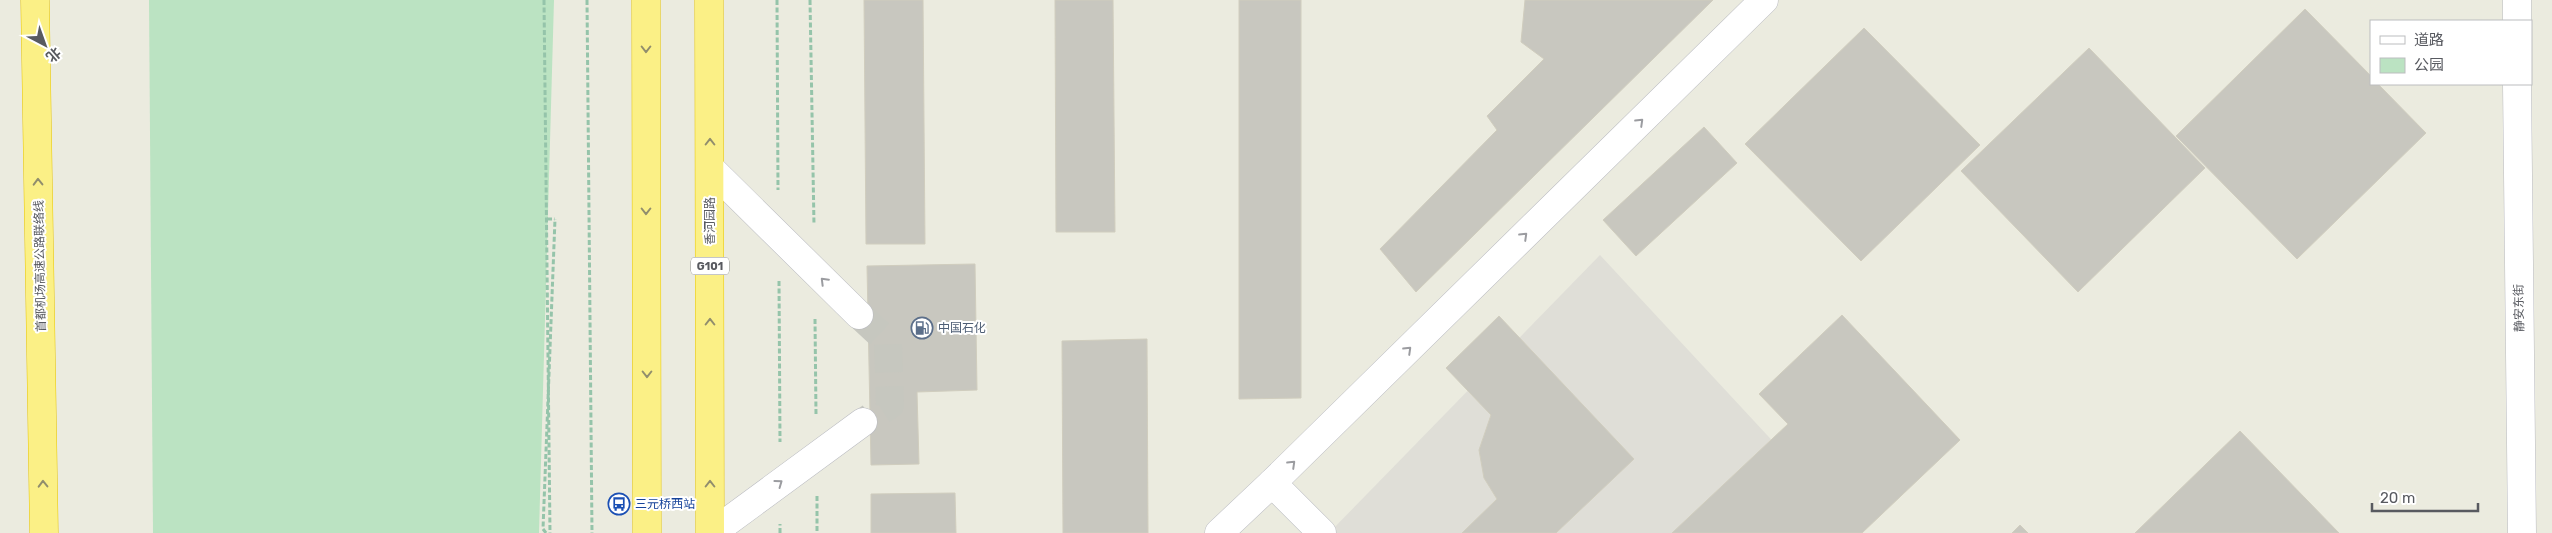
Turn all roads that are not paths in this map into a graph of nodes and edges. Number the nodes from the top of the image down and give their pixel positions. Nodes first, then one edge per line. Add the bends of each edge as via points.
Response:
1 (35, 0) edge
2 (646, 0) edge
3 (709, 0) edge
4 (1764, 0) edge
5 (2517, 0) edge
6 (2517, 20) edge
7 (2517, 85) edge
8 (710, 168) junction
9 (859, 315) tunnel mouth
10 (863, 422) tunnel mouth
11 (1272, 483) junction
12 (44, 533) edge
13 (647, 533) edge
14 (711, 533) edge
15 (1218, 533) edge
16 (1322, 533) edge
17 (2522, 533) edge

12 -> 1 highway, 首都机场高速公路联络线
2 -> 13 highway
8 -> 3 highway, 香河园路 / G101
11 -> 4 street
5 - 6 street
7 - 17 street, 静安东街
9 -> 8 street
14 -> 8 highway, 香河园路 / G101
14 -> 10 street
11 - 15 street
11 - 16 street

